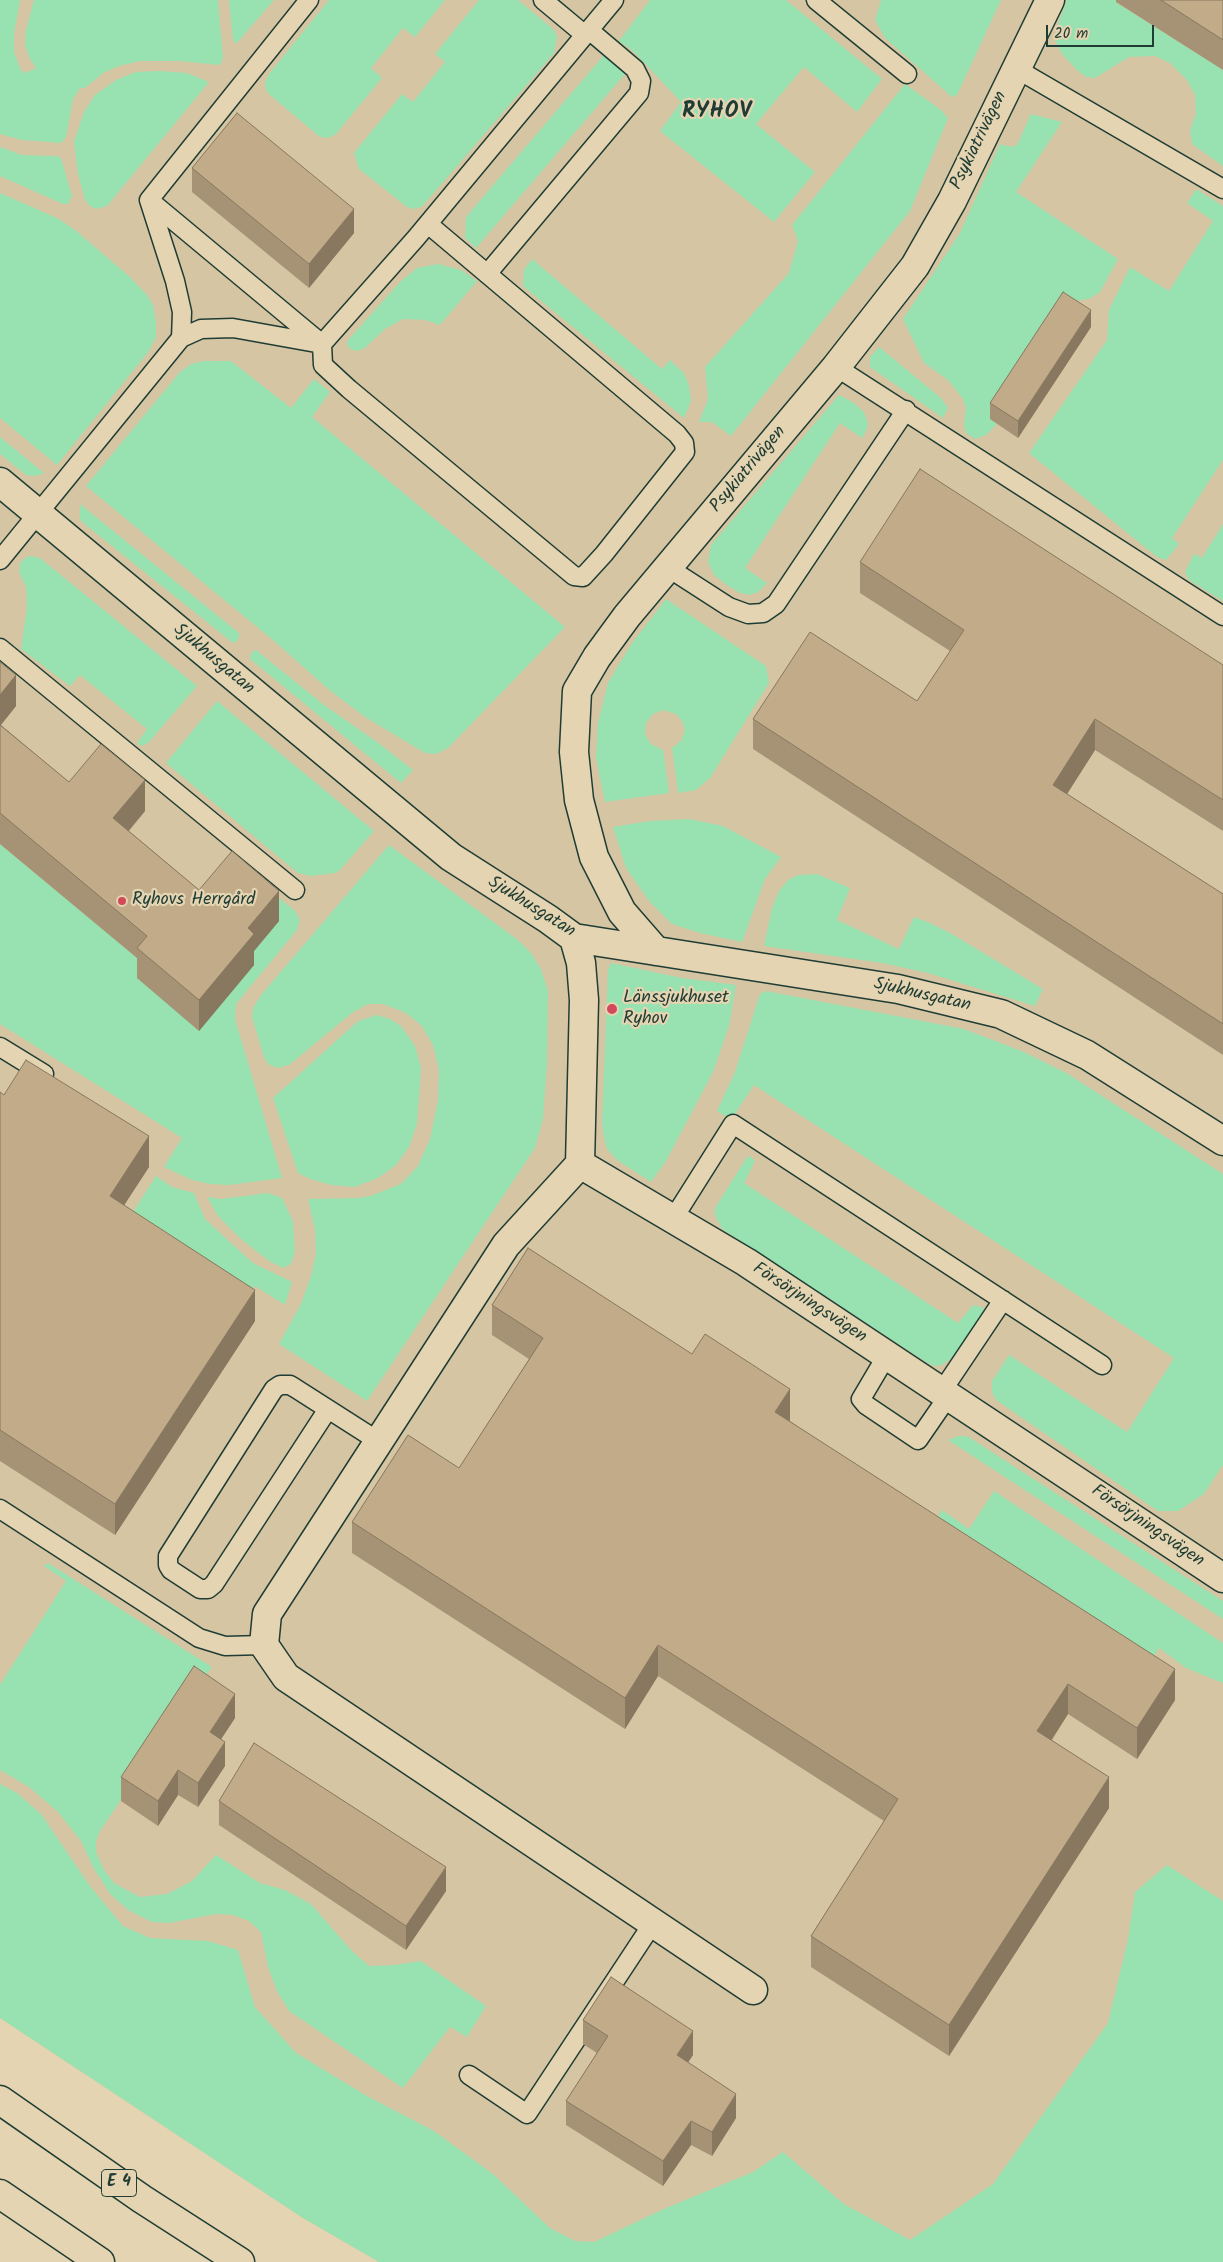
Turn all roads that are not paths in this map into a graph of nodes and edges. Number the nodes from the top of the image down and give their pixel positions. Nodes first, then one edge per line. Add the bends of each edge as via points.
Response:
1 (309, 0) edge
2 (543, 0) edge
3 (614, 0) edge
4 (816, 0) edge
5 (1050, 0) edge
6 (587, 33) junction
7 (1015, 68) junction
8 (907, 74) dead end
9 (1223, 189) edge
10 (149, 200) junction
11 (428, 224) junction
12 (487, 274) junction
13 (181, 338) junction
14 (322, 344) junction
15 (836, 366) junction
16 (906, 410) junction
17 (0, 482) edge
18 (38, 514) junction
19 (0, 560) edge
20 (667, 567) junction
21 (1223, 616) edge
22 (0, 648) edge
23 (295, 890) dead end
24 (574, 938) junction
25 (656, 951) junction
26 (0, 1046) edge
27 (59, 1084) edge
28 (1223, 1141) edge
29 (580, 1164) junction
30 (673, 1219) junction
31 (1003, 1300) junction
32 (887, 1355) junction
33 (1102, 1364) dead end
34 (945, 1393) junction
35 (328, 1409) junction
36 (378, 1441) junction
37 (0, 1509) edge
38 (1223, 1578) edge
39 (264, 1645) junction
40 (654, 1923) junction
41 (753, 1990) dead end
42 (469, 2075) dead end
43 (0, 2100) edge
44 (0, 2194) edge
45 (100, 2262) edge
46 (240, 2262) edge

1 - 10 lane
2 - 6 lane
3 - 6 lane
4 - 8 lane
5 - 7 main road, Psykiatrivägen
6 - 11 lane
6 - 12 lane via 635,70 640,93
7 - 9 lane
7 - 15 main road, Psykiatrivägen via 952,201 915,266
10 - 13 lane via 175,280 182,312
10 - 14 lane
11 - 12 lane
11 - 14 lane
12 - 14 lane via 684,443 685,452 583,577 574,576 349,389 323,365
13 - 14 lane via 201,329 233,328
13 - 18 lane
15 - 16 lane
15 - 20 main road, Psykiatrivägen
16 - 20 lane via 776,604 763,613 748,614 729,608
16 - 21 lane
17 - 18 main road, Sjukhusgatan
18 - 19 lane
18 - 24 main road, Sjukhusgatan via 451,857
20 - 25 main road, Psykiatrivägen via 597,657 577,691 574,752 579,800 594,857 622,912
22 - 23 lane
24 - 25 main road, Sjukhusgatan
24 - 29 main road via 581,963 584,1000
25 - 28 main road, Sjukhusgatan via 898,989 1002,1014 1087,1055
26 - 27 lane
29 - 30 main road, Försörjningsvägen
29 - 36 main road via 506,1245
30 - 31 lane via 733,1124
30 - 32 main road, Försörjningsvägen via 746,1262
31 - 33 lane
31 - 34 lane
32 - 34 main road, Försörjningsvägen
32 - 34 lane via 861,1399 918,1440
34 - 38 main road, Försörjningsvägen
35 - 35 lane via 290,1385 274,1389 168,1556 171,1570 200,1589 211,1587
35 - 36 lane
36 - 39 main road via 267,1614
37 - 39 lane via 199,1638 225,1646
39 - 40 main road via 286,1677
40 - 41 main road
40 - 42 lane via 527,2114
43 - 46 main road, E 4 via 142,2199
44 - 45 main road

